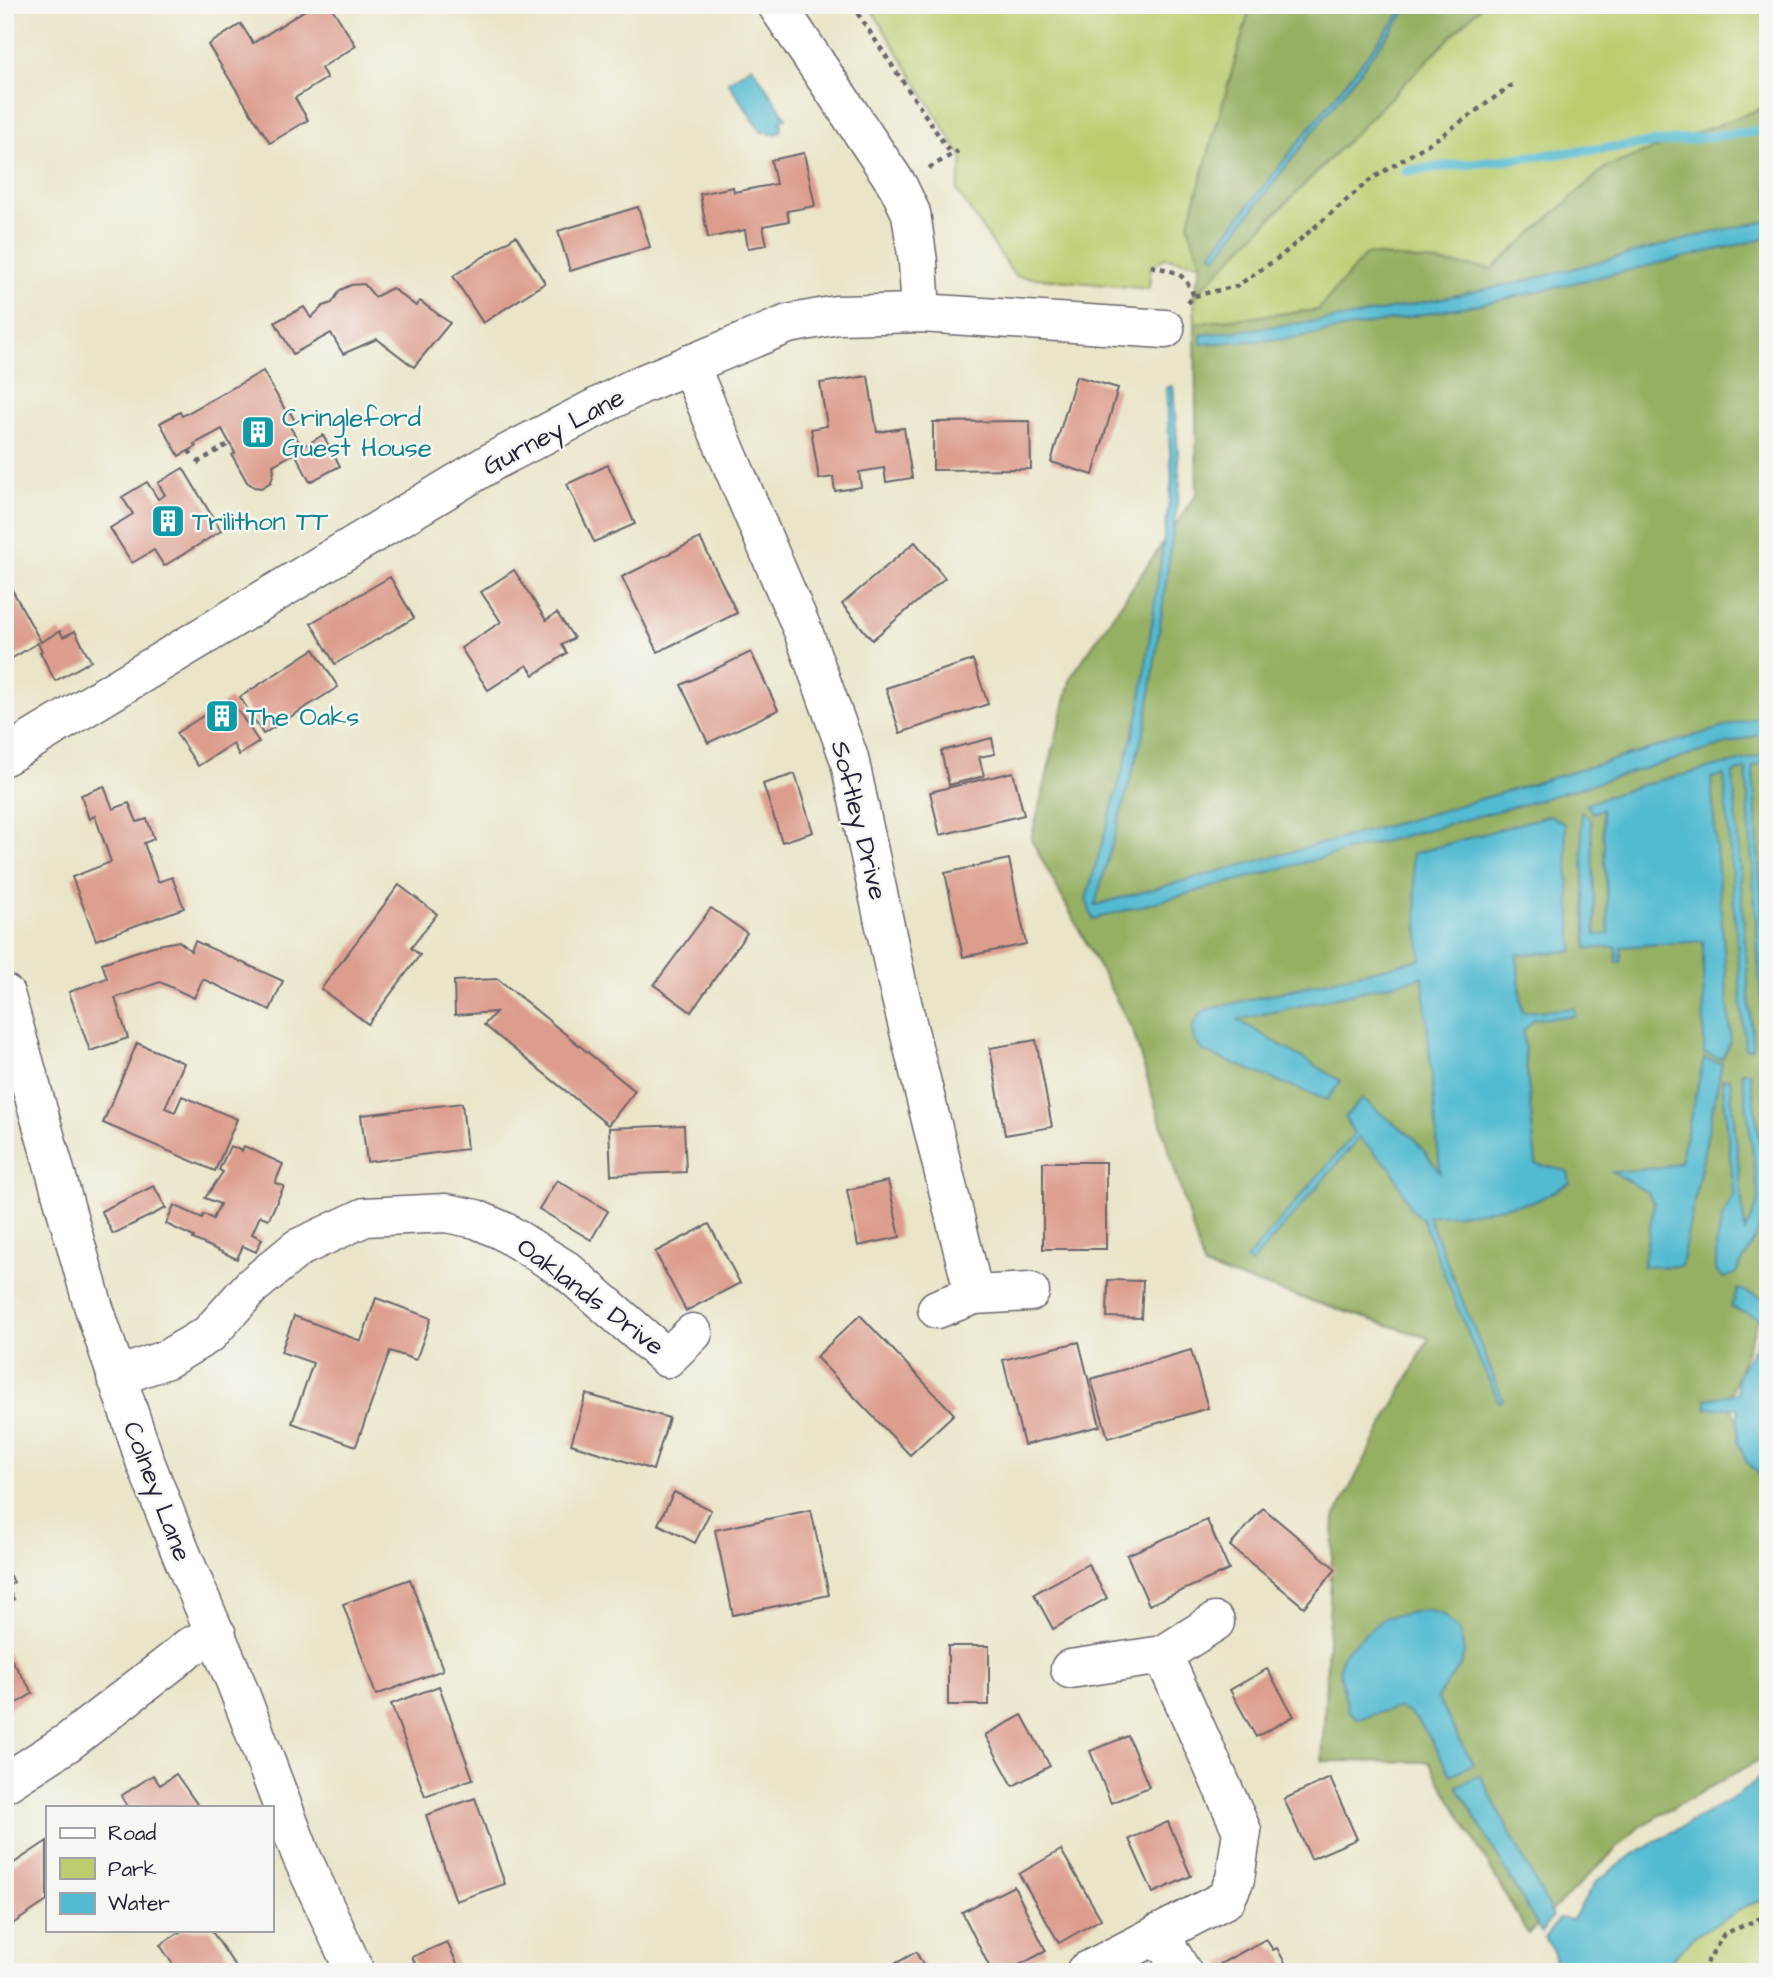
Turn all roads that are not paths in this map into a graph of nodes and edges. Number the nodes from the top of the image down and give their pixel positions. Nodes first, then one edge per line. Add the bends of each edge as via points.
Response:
1 (777, 5) edge
2 (921, 313) junction
3 (1165, 329) dead end
4 (689, 364) junction
5 (5, 756) edge
6 (5, 995) edge
7 (1030, 1292) dead end
8 (974, 1295) junction
9 (937, 1309) dead end
10 (693, 1333) dead end
11 (116, 1377) junction
12 (1215, 1622) dead end
13 (217, 1635) junction
14 (1163, 1655) junction
15 (1070, 1669) dead end
16 (5, 1783) edge
17 (1159, 1933) junction
18 (355, 1972) edge
19 (1085, 1972) edge
20 (1182, 1972) edge

1 - 2 street via 898,186 911,213
2 - 3 street, Gurney Lane
2 - 4 street, Gurney Lane via 837,315 788,324
4 - 5 street, Gurney Lane via 495,460
4 - 8 street, Softley Drive via 803,631 849,758 897,982
6 - 11 street, Colney Lane
7 - 8 street
8 - 9 street
10 - 11 street, Oaklands Drive via 667,1358 565,1270 476,1219 446,1213 365,1217 298,1248 252,1286 209,1334 167,1359
11 - 13 street, Colney Lane via 181,1553
12 - 14 street
13 - 16 street via 189,1647 67,1743
13 - 18 street, Colney Lane via 301,1855
14 - 15 street
14 - 17 street via 1242,1831 1235,1879 1226,1899
17 - 19 street
17 - 20 street

